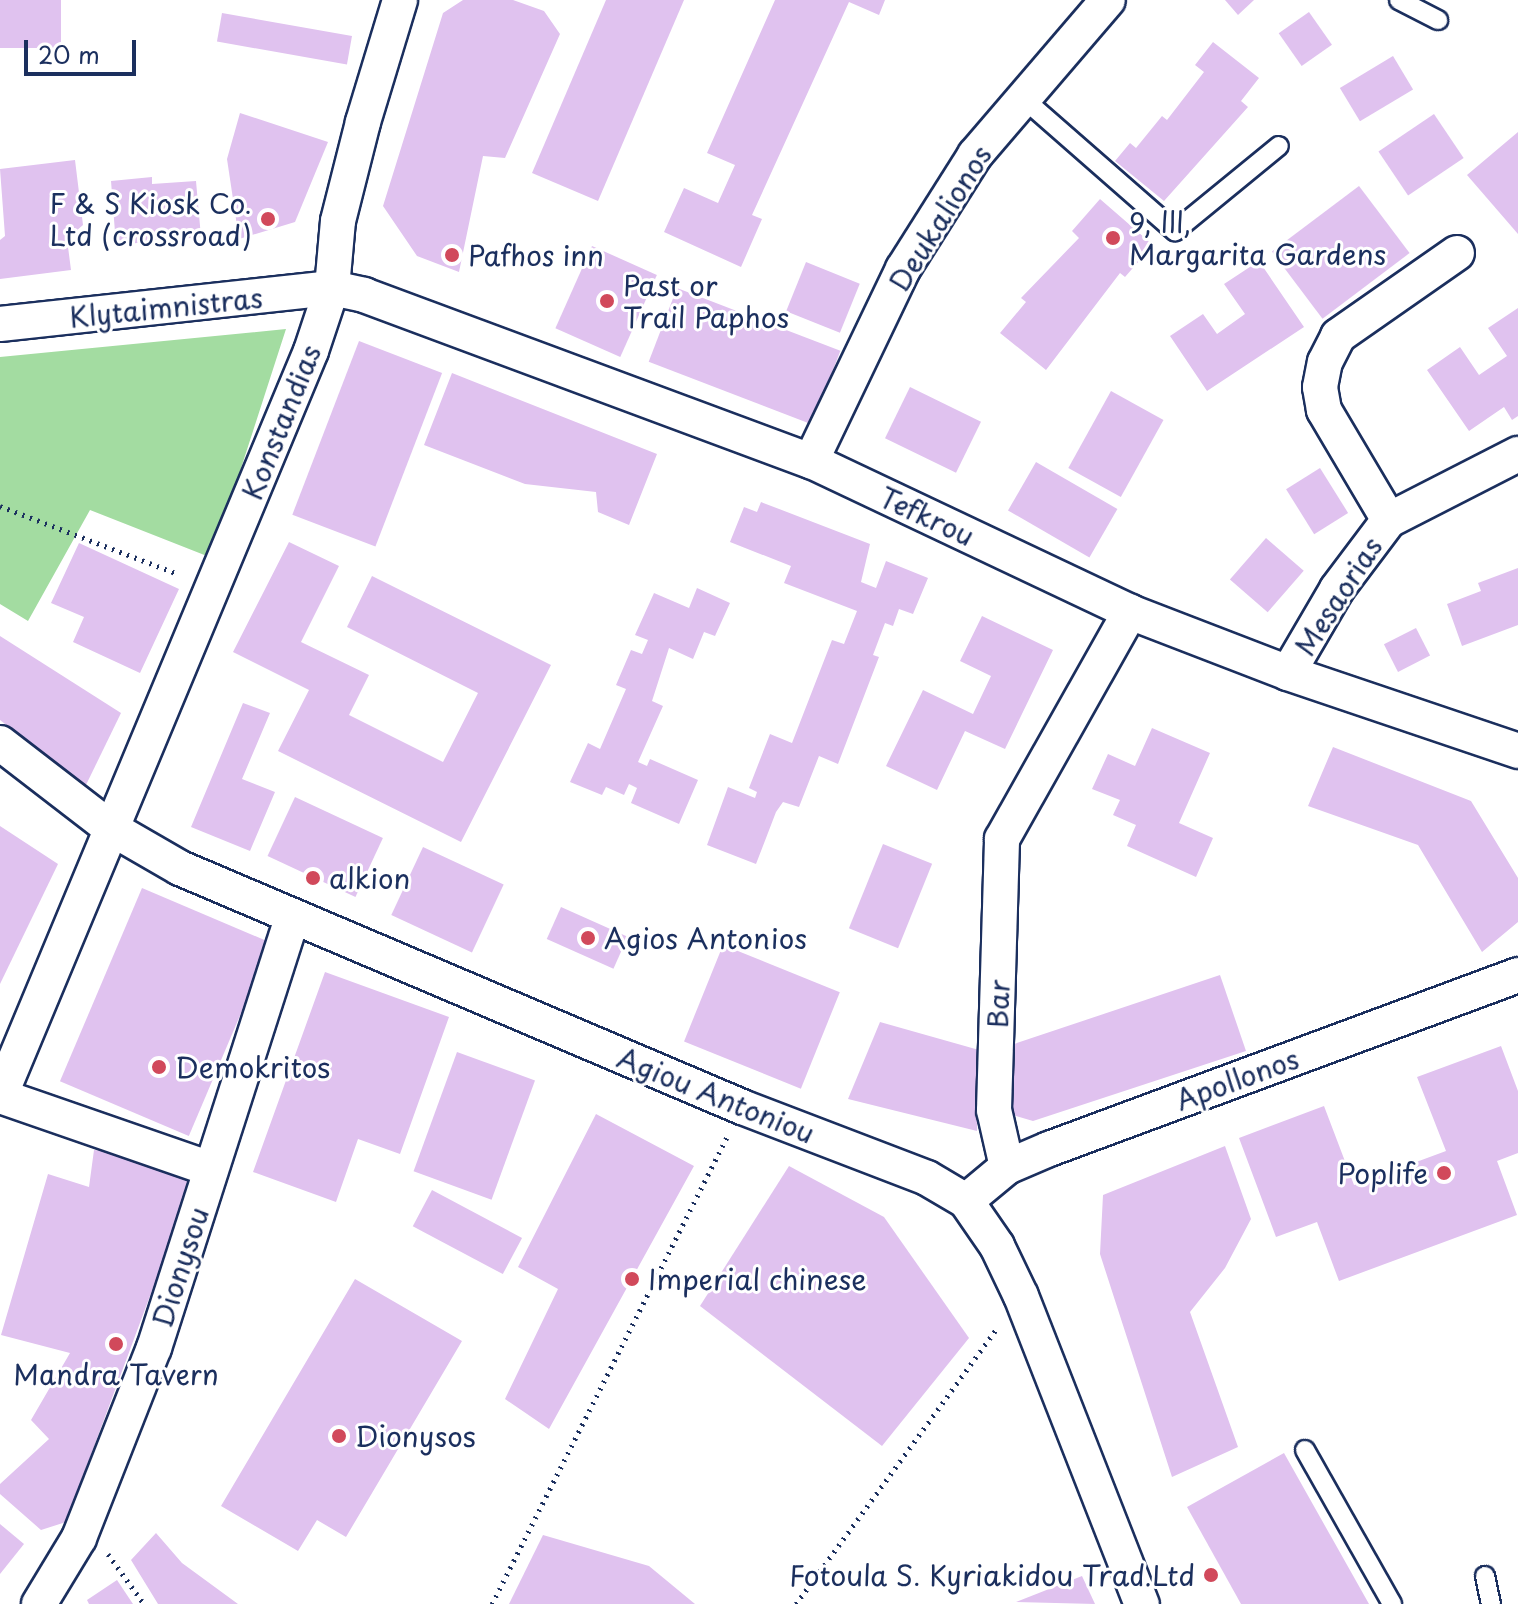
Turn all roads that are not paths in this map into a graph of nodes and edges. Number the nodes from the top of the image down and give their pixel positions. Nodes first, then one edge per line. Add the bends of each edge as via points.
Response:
1 (400, 0) edge
2 (1108, 0) edge
3 (1399, 0) edge
4 (1438, 20) dead end
5 (1024, 99) junction
6 (1279, 146) dead end
7 (1457, 253) dead end
8 (332, 288) junction
9 (0, 324) edge
10 (1518, 454) edge
11 (811, 461) junction
12 (1389, 520) junction
13 (1130, 612) junction
14 (1288, 673) junction
15 (0, 743) edge
16 (1518, 751) edge
17 (109, 827) junction
18 (292, 918) junction
19 (1518, 975) edge
20 (0, 1096) edge
21 (1007, 1167) junction
22 (211, 1169) junction
23 (966, 1201) junction
24 (1305, 1450) dead end
25 (1485, 1576) dead end
26 (39, 1604) edge
27 (1142, 1604) edge
28 (1392, 1604) edge
29 (1491, 1604) edge

1 - 8 street, Konstandias via 338,221
2 - 5 street, Deukalionos
3 - 4 lane
5 - 6 lane via 1175,231
5 - 11 street, Deukalionos via 975,155 903,269
7 - 12 street via 1338,336 1325,362 1320,387 1324,410
8 - 9 street, Klytaimnistras
8 - 11 street, Tefkrou
8 - 17 street, Konstandias via 213,588
10 - 12 street, Mesaorias
11 - 13 street, Tefkrou
12 - 14 street, Mesaorias via 1337,589
13 - 14 street, Tefkrou
13 - 21 street, Bar via 1002,839 994,1110
14 - 16 street, Tefkrou
15 - 17 street, Agiou Antoniou
17 - 18 street, Agiou Antoniou via 180,868
17 - 20 street, Konstandias
18 - 22 street, Dionysou
18 - 23 street, Agiou Antoniou via 742,1107 927,1178
19 - 21 street, Apollonos
20 - 22 street
21 - 23 street, Apollonos
22 - 26 street, Dionysou via 154,1348 79,1538
23 - 27 street, Agiou Antoniou via 997,1246 1021,1296
24 - 28 lane
25 - 29 lane

